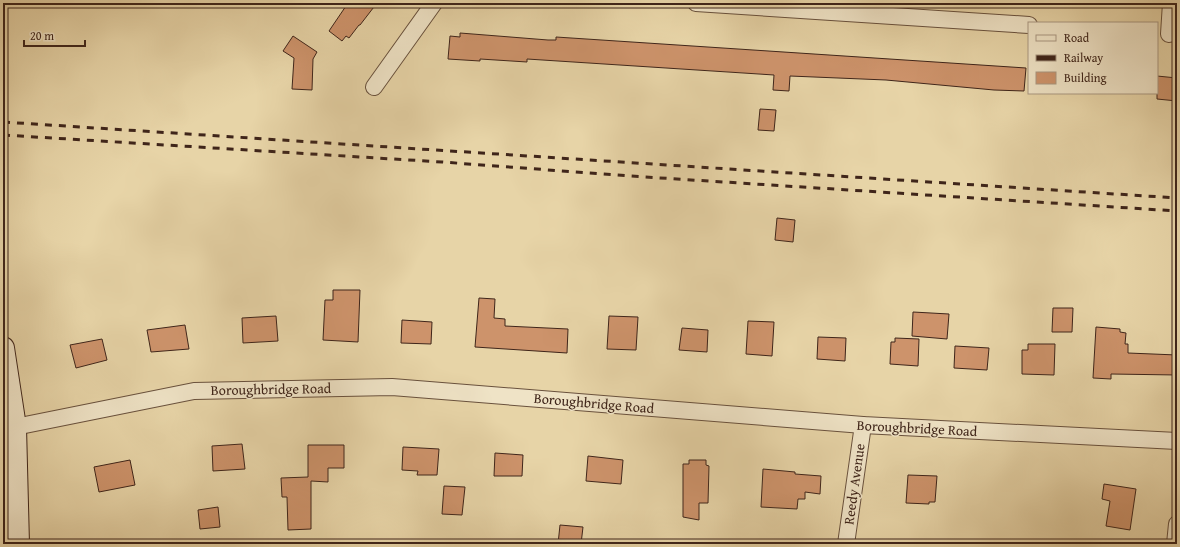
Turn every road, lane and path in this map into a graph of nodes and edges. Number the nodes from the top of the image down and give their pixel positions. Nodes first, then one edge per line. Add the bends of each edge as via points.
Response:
1 (434, 3) edge
2 (696, 3) edge
3 (1170, 3) edge
4 (1028, 25) edge
5 (1168, 34) edge
6 (374, 87) dead end
7 (3, 348) edge
8 (863, 425) junction
9 (15, 427) junction
10 (1177, 441) edge
11 (1177, 524) edge
12 (18, 544) edge
13 (846, 544) edge
14 (1175, 544) edge

1 - 6 street
2 - 4 street
3 - 5 street
7 - 9 main road
8 - 9 street, Boroughbridge Road via 392,387 194,391
8 - 10 street, Boroughbridge Road
8 - 13 street, Reedy Avenue
9 - 12 main road
11 - 14 street

